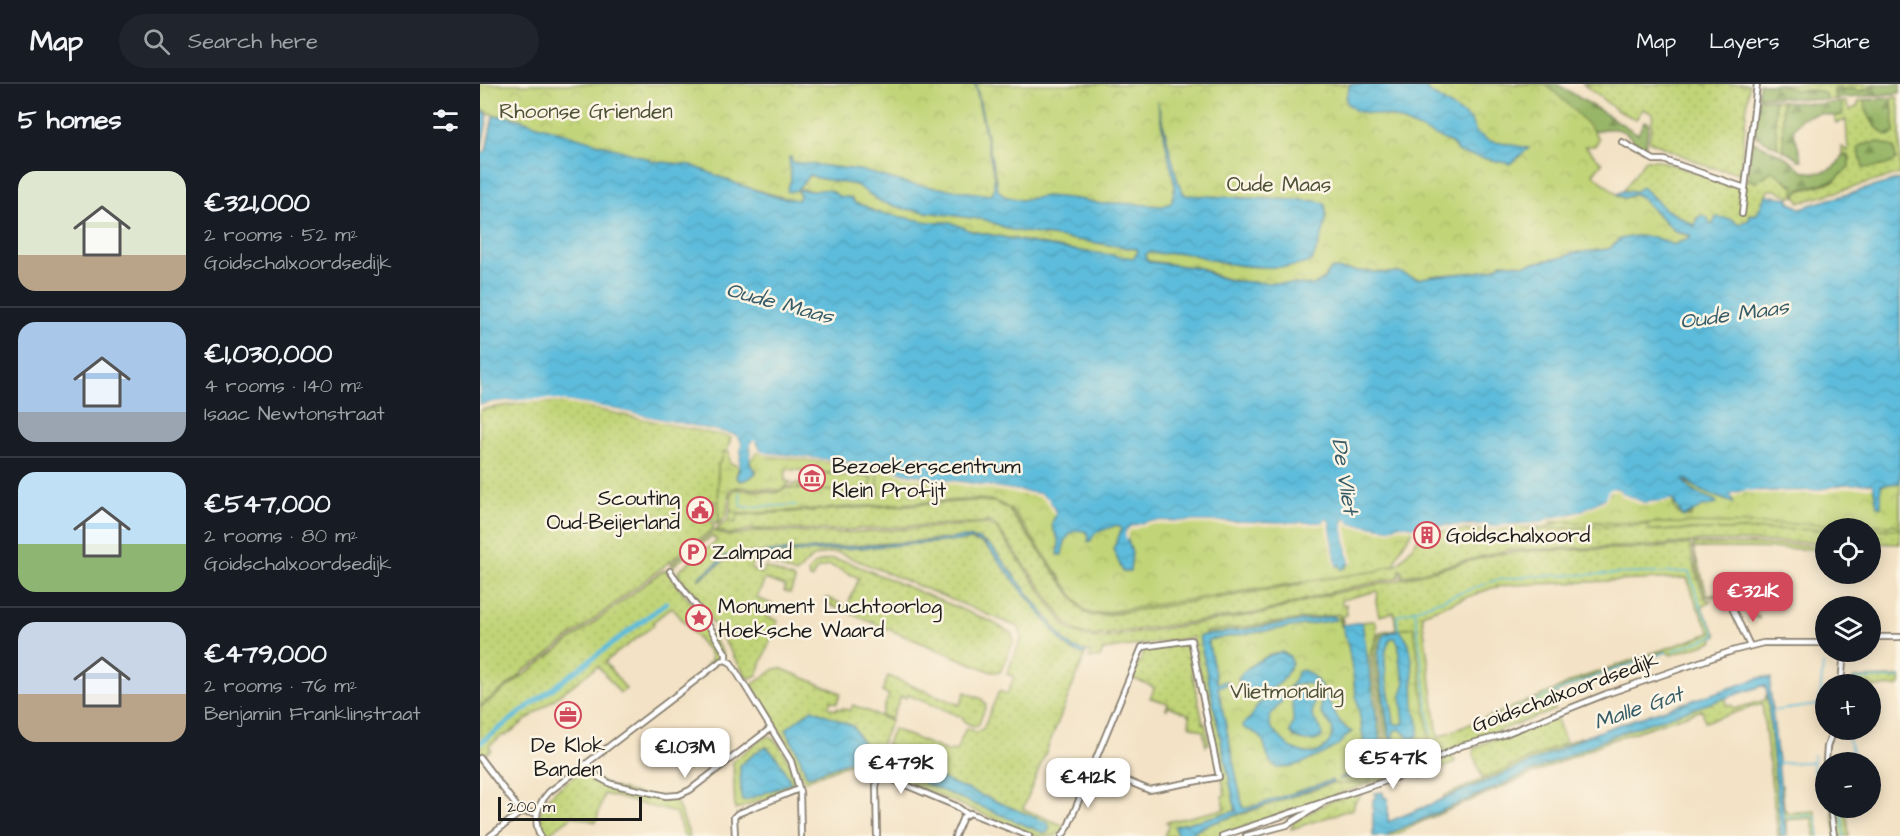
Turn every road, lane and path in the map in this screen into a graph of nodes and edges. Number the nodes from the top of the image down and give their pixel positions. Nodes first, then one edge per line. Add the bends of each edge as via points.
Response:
1 (1757, 84) edge
2 (1622, 142) dead end
3 (1745, 188) junction
4 (1742, 214) dead end
5 (670, 571) dead end
6 (1733, 610) dead end
7 (1881, 637) edge
8 (1900, 637) edge
9 (1815, 643) edge
10 (1750, 646) junction
11 (726, 660) junction
12 (771, 728) junction
13 (881, 752) dead end
14 (480, 758) edge
15 (587, 763) junction
16 (1093, 767) junction
17 (880, 778) junction
18 (799, 789) junction
19 (1326, 801) junction
20 (521, 813) junction
21 (537, 813) junction
22 (967, 814) junction
23 (1832, 818) edge
24 (490, 836) edge
25 (540, 836) edge
26 (735, 836) edge
27 (801, 836) edge
28 (877, 836) edge
29 (955, 836) edge
30 (1029, 836) edge
31 (1062, 836) edge
32 (1222, 836) edge
33 (1246, 836) edge
34 (1834, 836) edge

1 - 3 street
2 - 3 street via 1654,160
3 - 4 street
5 - 11 street via 705,618
6 - 10 street
7 - 8 street
9 - 10 street, Goidschalxoordsedijk
10 - 19 street, Goidschalxoordsedijk via 1603,695 1496,738 1461,746 1408,773
11 - 12 street
11 - 15 street
12 - 15 street via 690,790 676,796 660,796 609,783
12 - 18 street via 790,759
13 - 17 street via 874,768
14 - 20 street
15 - 21 street via 546,795
16 - 16 street via 1150,790 1219,777 1191,640 1142,647
16 - 31 street
17 - 22 street via 889,778
17 - 28 street via 876,786
18 - 26 street via 735,815
18 - 27 street
19 - 32 street, Goidschalxoordsedijk
19 - 33 street, Goidschalxoordsedijk via 1287,825
20 - 21 street
20 - 24 street
21 - 25 street
22 - 29 street
22 - 30 street via 974,813
23 - 34 street

